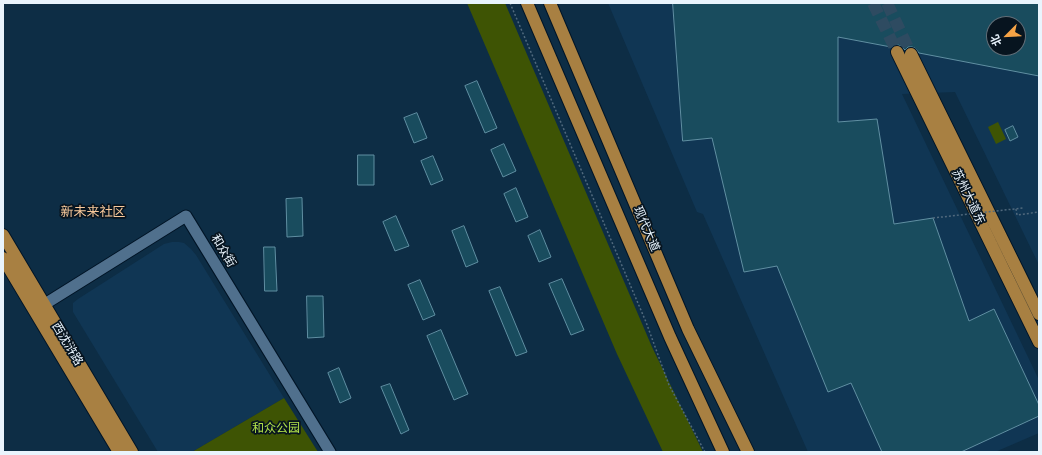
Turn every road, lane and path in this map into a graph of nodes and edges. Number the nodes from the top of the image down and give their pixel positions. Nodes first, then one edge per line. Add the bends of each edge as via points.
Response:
1 (510, 3) edge
2 (527, 3) edge
3 (550, 3) edge
4 (897, 52) tunnel mouth
5 (911, 54) tunnel mouth
6 (1023, 208) dead end
7 (1016, 209) junction
8 (1039, 212) edge
9 (933, 218) dead end
10 (3, 235) edge
11 (3, 258) edge
12 (39, 308) junction
13 (1039, 314) edge
14 (1039, 342) edge
15 (119, 452) edge
16 (132, 452) edge
17 (330, 452) edge
18 (705, 452) edge
19 (723, 452) edge
20 (748, 452) edge

1 - 18 path via 646,322 669,385
2 - 19 main road, 现代大道 via 670,337
3 - 20 main road, 现代大道 via 688,330
4 - 14 main road, 苏州大道东
5 - 13 main road, 苏州大道东
6 - 7 path, bridge
7 - 8 path via 1017,215
7 - 9 path, bridge
10 - 12 main road, 西沈浒路
11 - 12 main road, 西沈浒路
12 - 15 main road, 西沈浒路
12 - 16 main road, 西沈浒路
12 - 17 street, 和众街 via 186,216

